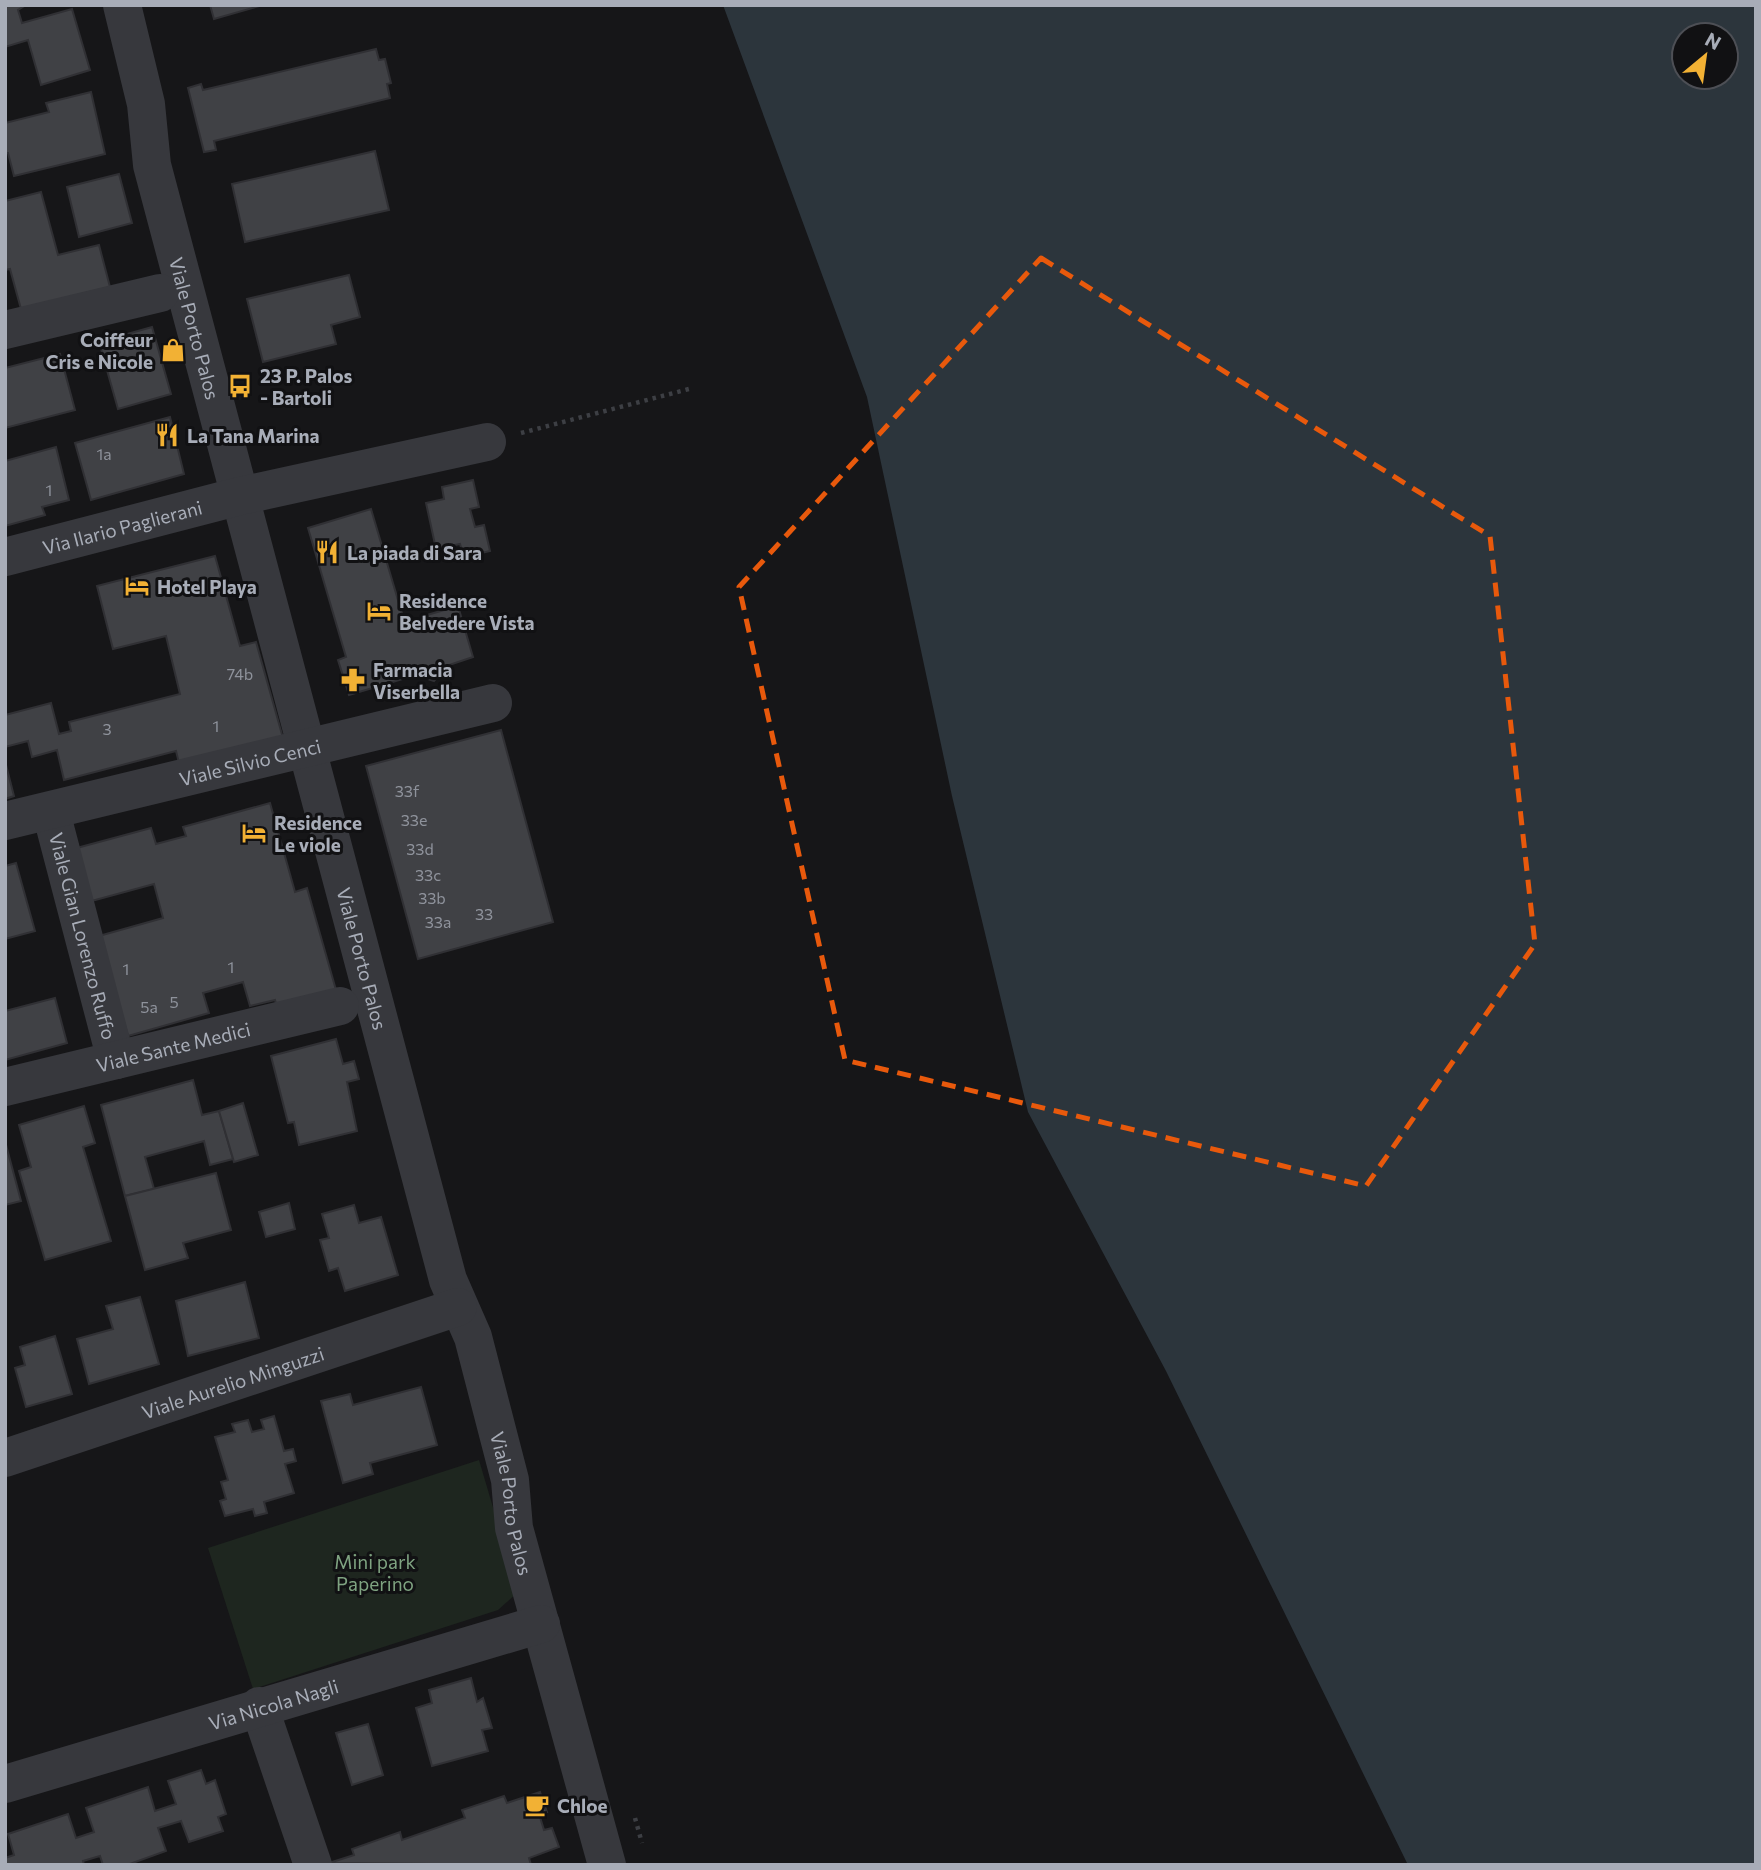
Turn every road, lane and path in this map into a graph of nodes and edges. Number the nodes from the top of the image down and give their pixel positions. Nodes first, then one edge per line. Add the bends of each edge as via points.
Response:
1 (121, 5) edge
2 (160, 293) dead end
3 (5, 330) edge
4 (689, 389) dead end
5 (487, 442) joint
6 (240, 496) junction
7 (5, 557) edge
8 (494, 703) dead end
9 (307, 750) junction
10 (51, 812) junction
11 (5, 821) edge
12 (340, 1006) dead end
13 (116, 1060) junction
14 (5, 1087) edge
15 (458, 1307) junction
16 (5, 1458) edge
17 (541, 1624) junction
18 (259, 1706) junction
19 (5, 1784) edge
20 (313, 1865) edge
21 (607, 1865) edge

1 - 6 street, Viale Porto Palos via 146,104 152,165
2 - 3 street
4 - 5 path
5 - 6 street, Via Ilario Paglierani
6 - 7 street, Via Ilario Paglierani
6 - 9 street, Viale Porto Palos
8 - 9 street, Viale Silvio Cenci
9 - 10 street, Viale Silvio Cenci
9 - 15 street, Viale Porto Palos
10 - 11 street, Viale Silvio Cenci
10 - 13 street, Viale Gian Lorenzo Ruffo
12 - 13 street, Viale Sante Medici
13 - 14 street, Viale Sante Medici
15 - 16 street, Viale Aurelio Minguzzi
15 - 17 street, Viale Porto Palos via 473,1337 510,1480 514,1528
17 - 18 street, Via Nicola Nagli
17 - 21 street, Viale Porto Palos
18 - 19 street, Via Nicola Nagli
18 - 20 street

